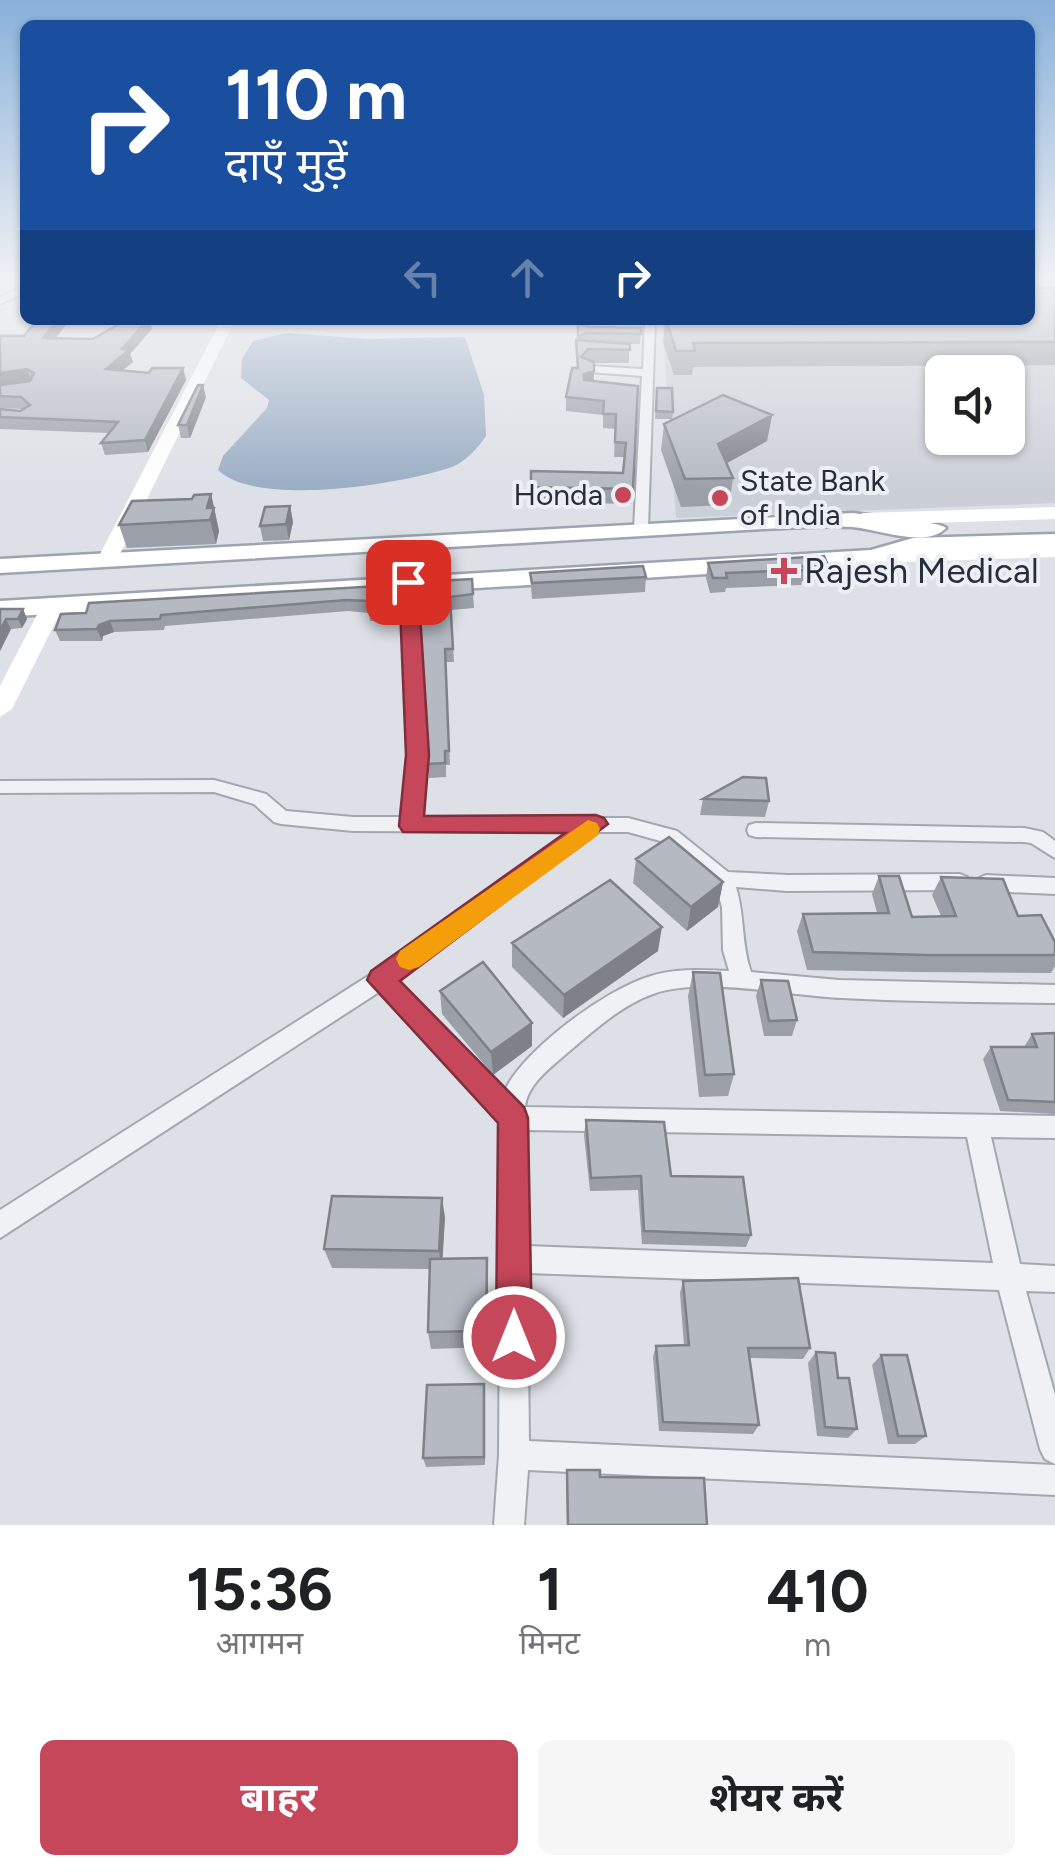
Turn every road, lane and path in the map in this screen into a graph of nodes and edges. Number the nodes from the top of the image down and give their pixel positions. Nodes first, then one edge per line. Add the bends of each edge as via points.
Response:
1 (213, 349) edge
2 (634, 351) edge
3 (650, 351) joint
4 (589, 370) edge
5 (650, 374) junction
6 (629, 392) edge
7 (648, 393) junction
8 (1055, 513) edge
9 (852, 520) junction
10 (1055, 525) edge
11 (641, 528) junction
12 (908, 537) junction
13 (1055, 542) edge
14 (1055, 551) edge
15 (873, 558) junction
16 (107, 560) junction
17 (0, 566) edge
18 (408, 582) junction
19 (54, 606) junction
20 (0, 609) edge
21 (0, 709) edge
22 (0, 787) edge
23 (596, 824) junction
24 (411, 826) junction
25 (756, 830) dead end
26 (1055, 851) edge
27 (724, 880) junction
28 (1055, 886) edge
29 (381, 980) junction
30 (743, 980) junction
31 (1055, 994) edge
32 (513, 1118) junction
33 (976, 1124) junction
34 (1055, 1126) edge
35 (0, 1225) edge
36 (514, 1259) junction
37 (1008, 1276) junction
38 (1055, 1280) edge
39 (1055, 1449) edge
40 (514, 1456) junction
41 (1055, 1480) edge
42 (509, 1525) edge

1 - 16 street
2 - 3 street
3 - 5 street
4 - 5 street
5 - 7 street
6 - 7 street
7 - 11 street
8 - 9 street
9 - 11 main road
9 - 12 main road
10 - 12 main road
11 - 16 main road
12 - 13 main road
12 - 15 main road
14 - 15 street
15 - 18 main road
16 - 17 main road
18 - 19 main road
18 - 24 street via 418,755
19 - 20 main road
19 - 21 street
22 - 24 street via 214,786 260,799 281,817
23 - 24 street
23 - 27 street via 670,836
23 - 29 street
25 - 26 street via 1024,835
27 - 28 street
27 - 30 street
29 - 32 street
29 - 35 street
30 - 31 street
30 - 32 street via 668,981 610,1006 530,1070 515,1092
32 - 33 street
32 - 36 street
33 - 34 street
33 - 37 street
36 - 37 street
36 - 40 street
37 - 38 street
37 - 39 street
40 - 41 street
40 - 42 street

